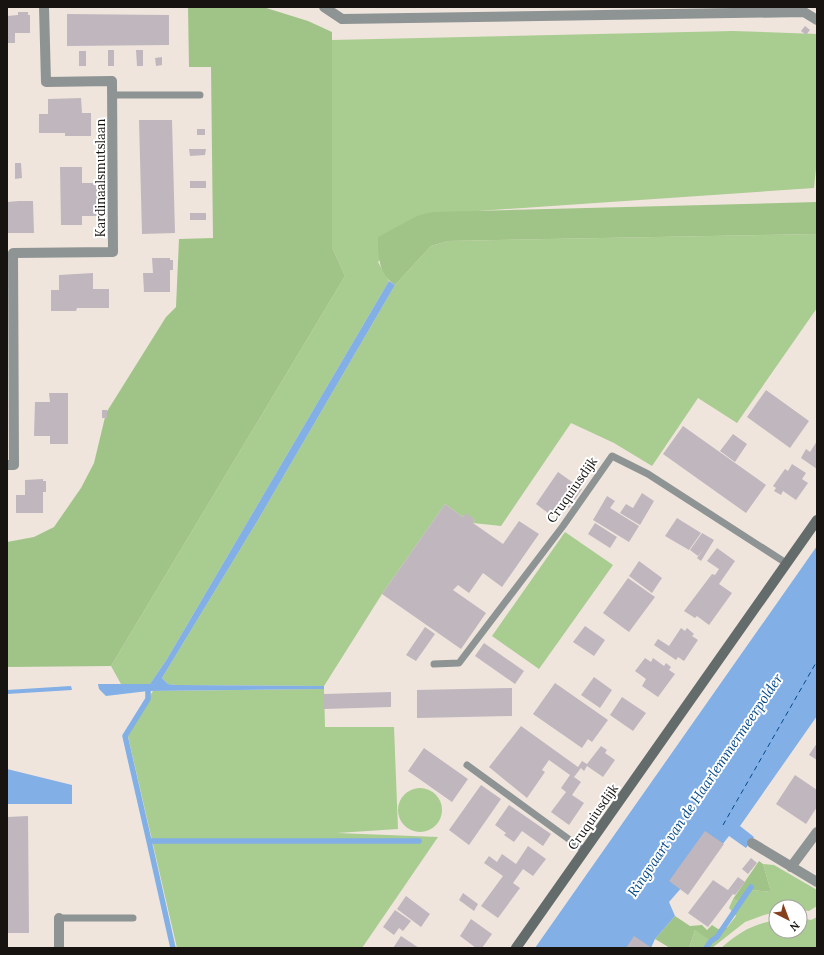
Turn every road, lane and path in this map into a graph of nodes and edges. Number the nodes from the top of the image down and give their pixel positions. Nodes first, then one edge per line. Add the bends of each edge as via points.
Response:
1 (44, 7) edge
2 (324, 7) edge
3 (817, 20) edge
4 (112, 95) junction
5 (200, 95) dead end
6 (10, 280) edge
7 (7, 465) edge
8 (817, 520) edge
9 (786, 563) junction
10 (434, 664) dead end
11 (467, 765) dead end
12 (817, 832) edge
13 (752, 843) dead end
14 (585, 851) junction
15 (791, 867) junction
16 (817, 882) edge
17 (59, 918) joint
18 (133, 918) dead end
19 (59, 948) edge
20 (516, 948) edge

1 - 4 street, Kardinaalsmutslaan via 46,82 112,81
2 - 3 street via 342,19 804,12
4 - 5 lane
4 - 6 street, Kardinaalsmutslaan via 113,252 12,253
6 - 7 street, Kardinaalsmutslaan via 14,465
8 - 9 street, Cruquiusdijk
9 - 10 lane, Cruquiusdijk via 648,474 612,456 563,526 458,663
9 - 14 street, Cruquiusdijk
11 - 14 lane
12 - 15 street
13 - 15 street
14 - 20 street, Cruquiusdijk
15 - 16 street
17 - 18 lane
17 - 19 street

